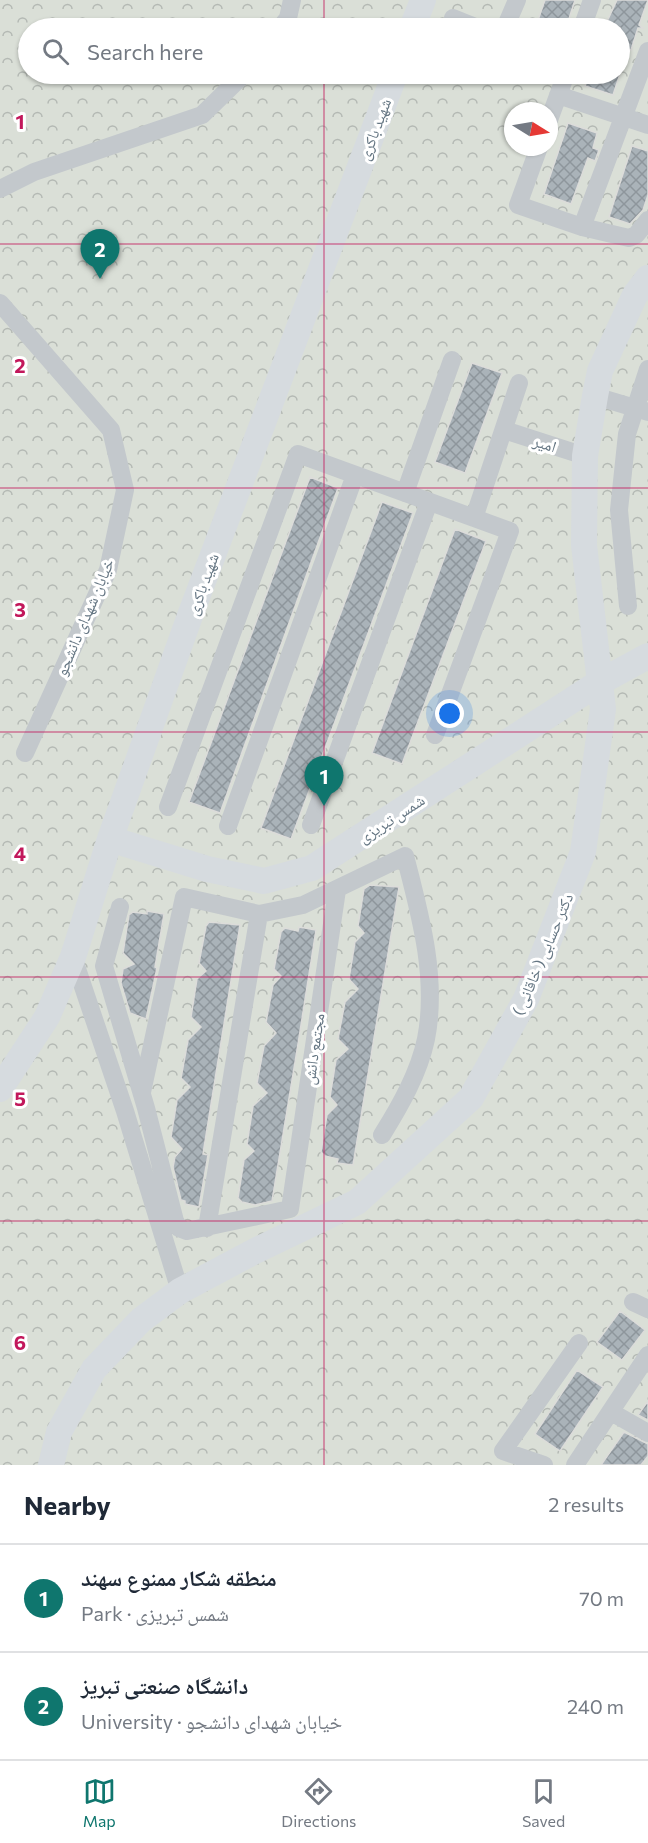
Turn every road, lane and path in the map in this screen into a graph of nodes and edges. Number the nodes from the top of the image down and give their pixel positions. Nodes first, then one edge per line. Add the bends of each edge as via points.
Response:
1 (292, 0) edge
2 (423, 0) edge
3 (517, 0) edge
4 (592, 0) edge
5 (288, 18) edge
6 (416, 18) edge
7 (510, 18) edge
8 (586, 18) edge
9 (648, 51) edge
10 (234, 84) edge
11 (391, 84) edge
12 (562, 84) edge
13 (558, 95) junction
14 (555, 102) edge
15 (623, 118) junction
16 (648, 126) edge
17 (536, 156) edge
18 (0, 189) edge
19 (648, 220) edge
20 (582, 227) junction
21 (642, 239) edge
22 (648, 278) edge
23 (0, 303) edge
24 (452, 360) dead end
25 (648, 369) edge
26 (519, 383) dead end
27 (595, 396) junction
28 (642, 410) edge
29 (504, 430) junction
30 (585, 456) junction
31 (355, 475) junction
32 (405, 493) junction
33 (429, 502) junction
34 (474, 518) junction
35 (628, 606) dead end
36 (648, 656) edge
37 (600, 682) junction
38 (435, 735) dead end
39 (25, 753) dead end
40 (168, 807) dead end
41 (311, 825) dead end
42 (228, 826) dead end
43 (110, 839) junction
44 (337, 890) junction
45 (120, 907) dead end
46 (259, 914) junction
47 (73, 957) junction
48 (0, 1089) edge
49 (144, 1101) junction
50 (125, 1111) junction
51 (382, 1135) dead end
52 (207, 1227) junction
53 (180, 1291) junction
54 (579, 1343) dead end
55 (648, 1355) edge
56 (610, 1412) junction
57 (648, 1434) edge
58 (51, 1465) edge
59 (544, 1465) edge
60 (575, 1465) edge

1 - 5 street
2 - 6 street
3 - 7 street
4 - 8 street
9 - 15 street
10 - 18 street via 202,115 34,172
11 - 43 street, شهید باکری via 199,591
12 - 13 street
13 - 14 street
13 - 15 street
15 - 16 street
15 - 20 street
17 - 20 street via 518,205
19 - 21 street
20 - 21 street
22 - 27 street, دکتر حسابی ( خاقانی ) via 635,295 600,371
23 - 39 street, خیابان شهدای دانشجو via 111,430 125,490 108,570
24 - 32 street
25 - 28 street
26 - 29 street
27 - 28 street
27 - 30 street, دکتر حسابی ( خاقانی )
28 - 35 street via 627,434 619,510
29 - 30 street, امیر
29 - 34 street
30 - 37 street, دکتر حسابی ( خاقانی ) via 584,545
31 - 32 street
31 - 40 street via 298,454
31 - 42 street
32 - 33 street
33 - 34 street
33 - 41 street
34 - 38 street via 510,531
36 - 37 street, شمس تبریزی
37 - 43 street, شمس تبریزی via 312,868 264,881 207,869
37 - 53 street, دکتر حسابی ( خاقانی ) via 603,709 583,852 526,999 471,1098 357,1202
43 - 47 street, شهید باکری
44 - 46 street via 303,905
44 - 51 street via 405,856 422,922 429,983 426,1039 404,1100
44 - 52 street, مجتمع دانش via 290,1209
45 - 49 street via 104,966
46 - 49 street via 184,897
46 - 52 street
47 - 48 street, شهید باکری via 47,1017
47 - 50 street
49 - 50 street
49 - 52 street via 175,1221 187,1231
50 - 53 street
53 - 58 street, دکتر حسابی ( خاقانی ) via 141,1320 94,1369 59,1432
54 - 59 street via 503,1451
55 - 56 street
56 - 57 street
56 - 60 street

